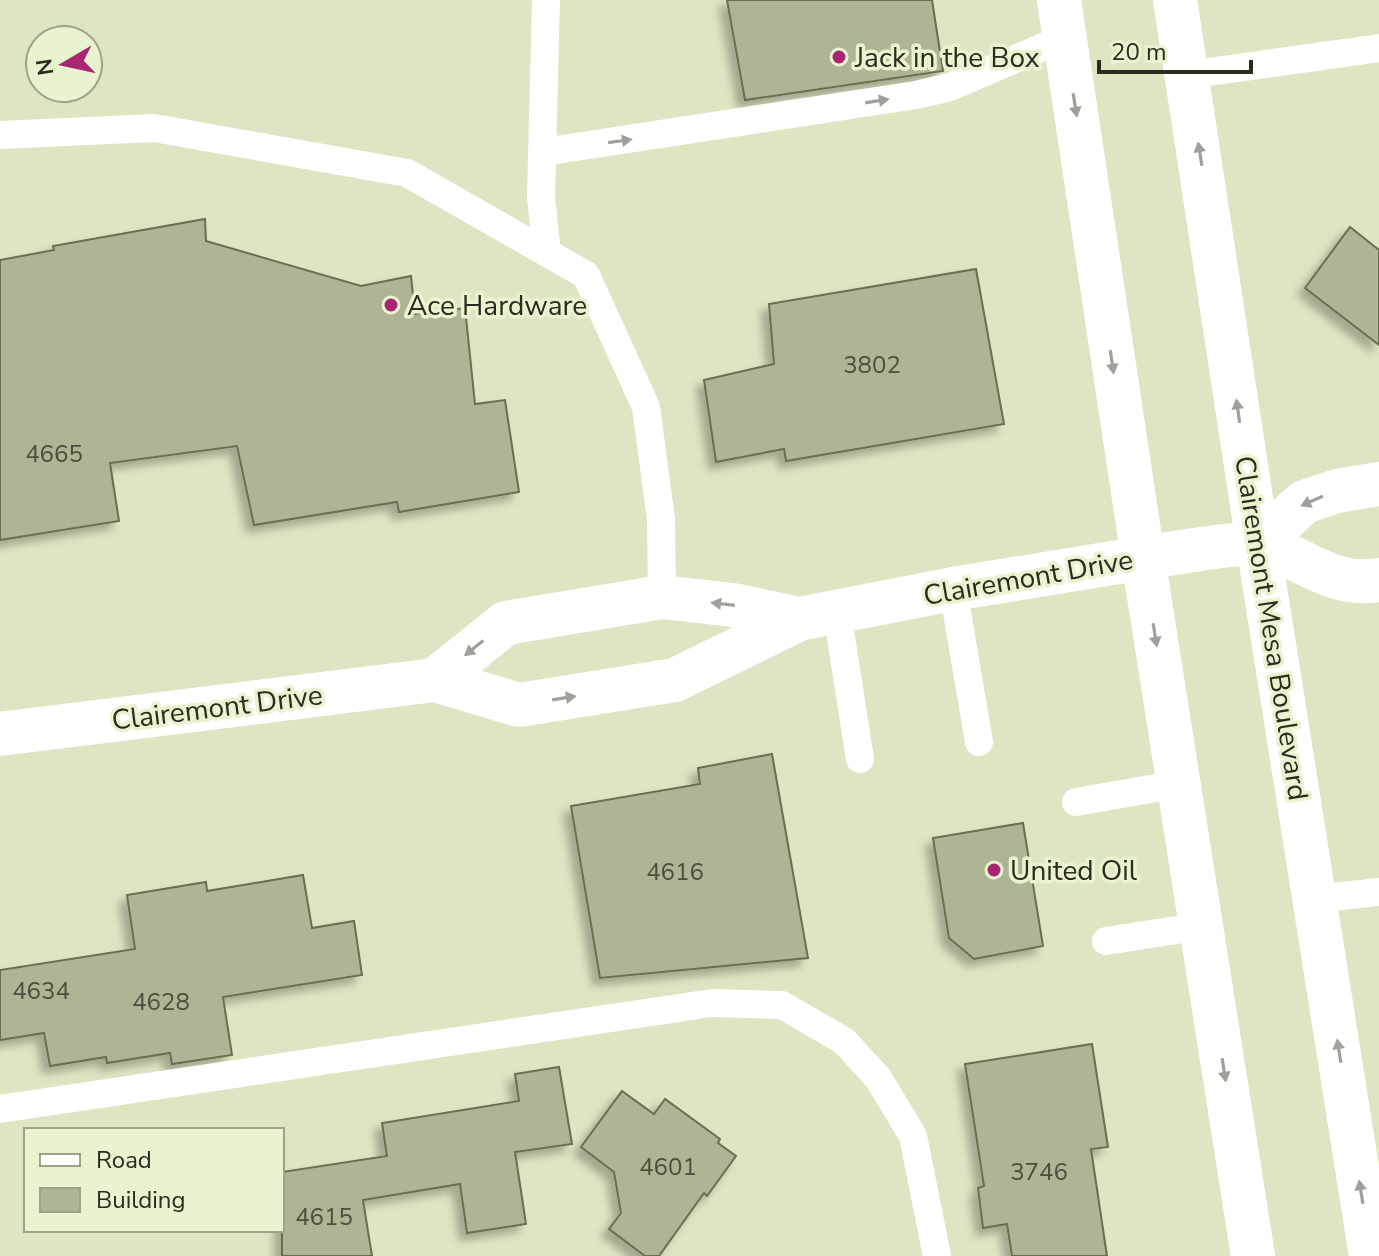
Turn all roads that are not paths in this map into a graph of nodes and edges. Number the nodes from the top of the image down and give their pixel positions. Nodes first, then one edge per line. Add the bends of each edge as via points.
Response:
1 (546, 0) edge
2 (1175, 0) edge
3 (1062, 19) edge
4 (1379, 48) edge
5 (1188, 75) junction
6 (0, 135) edge
7 (543, 152) junction
8 (547, 253) junction
9 (1379, 484) edge
10 (1258, 544) junction
11 (1143, 558) junction
12 (1379, 580) edge
13 (953, 589) junction
14 (662, 597) junction
15 (818, 616) junction
16 (435, 680) junction
17 (0, 734) edge
18 (979, 742) dead end
19 (860, 759) dead end
20 (1179, 784) junction
21 (1076, 802) dead end
22 (1379, 892) edge
23 (1315, 899) junction
24 (1202, 926) junction
25 (1106, 941) dead end
26 (0, 1109) edge
27 (937, 1256) edge
28 (1253, 1256) edge
29 (1371, 1256) edge

1 - 7 lane
2 - 5 main road, Clairemont Mesa Boulevard
7 -> 3 lane via 950,87
3 -> 11 main road
4 - 5 lane
10 -> 5 main road, Clairemont Mesa Boulevard
6 - 8 lane via 154,128 407,173
7 - 8 lane
8 - 14 lane via 586,275 646,407 661,519
9 -> 10 main road via 1304,502
10 - 11 main road, Clairemont Drive
10 - 12 main road via 1317,571 1360,583
10 - 23 main road, Clairemont Mesa Boulevard
11 - 13 main road, Clairemont Drive
11 -> 20 main road
13 - 15 main road, Clairemont Drive
13 - 18 lane
15 -> 14 main road, Clairemont Drive
14 -> 16 main road, Clairemont Drive via 506,623
16 -> 15 main road, Clairemont Drive via 519,705 618,690 675,680
15 - 19 lane
16 - 17 main road, Clairemont Drive
20 - 21 lane
20 - 24 main road
22 - 23 lane
29 -> 23 main road, Clairemont Mesa Boulevard
24 - 25 lane
24 -> 28 main road
26 - 27 lane via 712,1003 782,1005 844,1041 878,1078 913,1136

